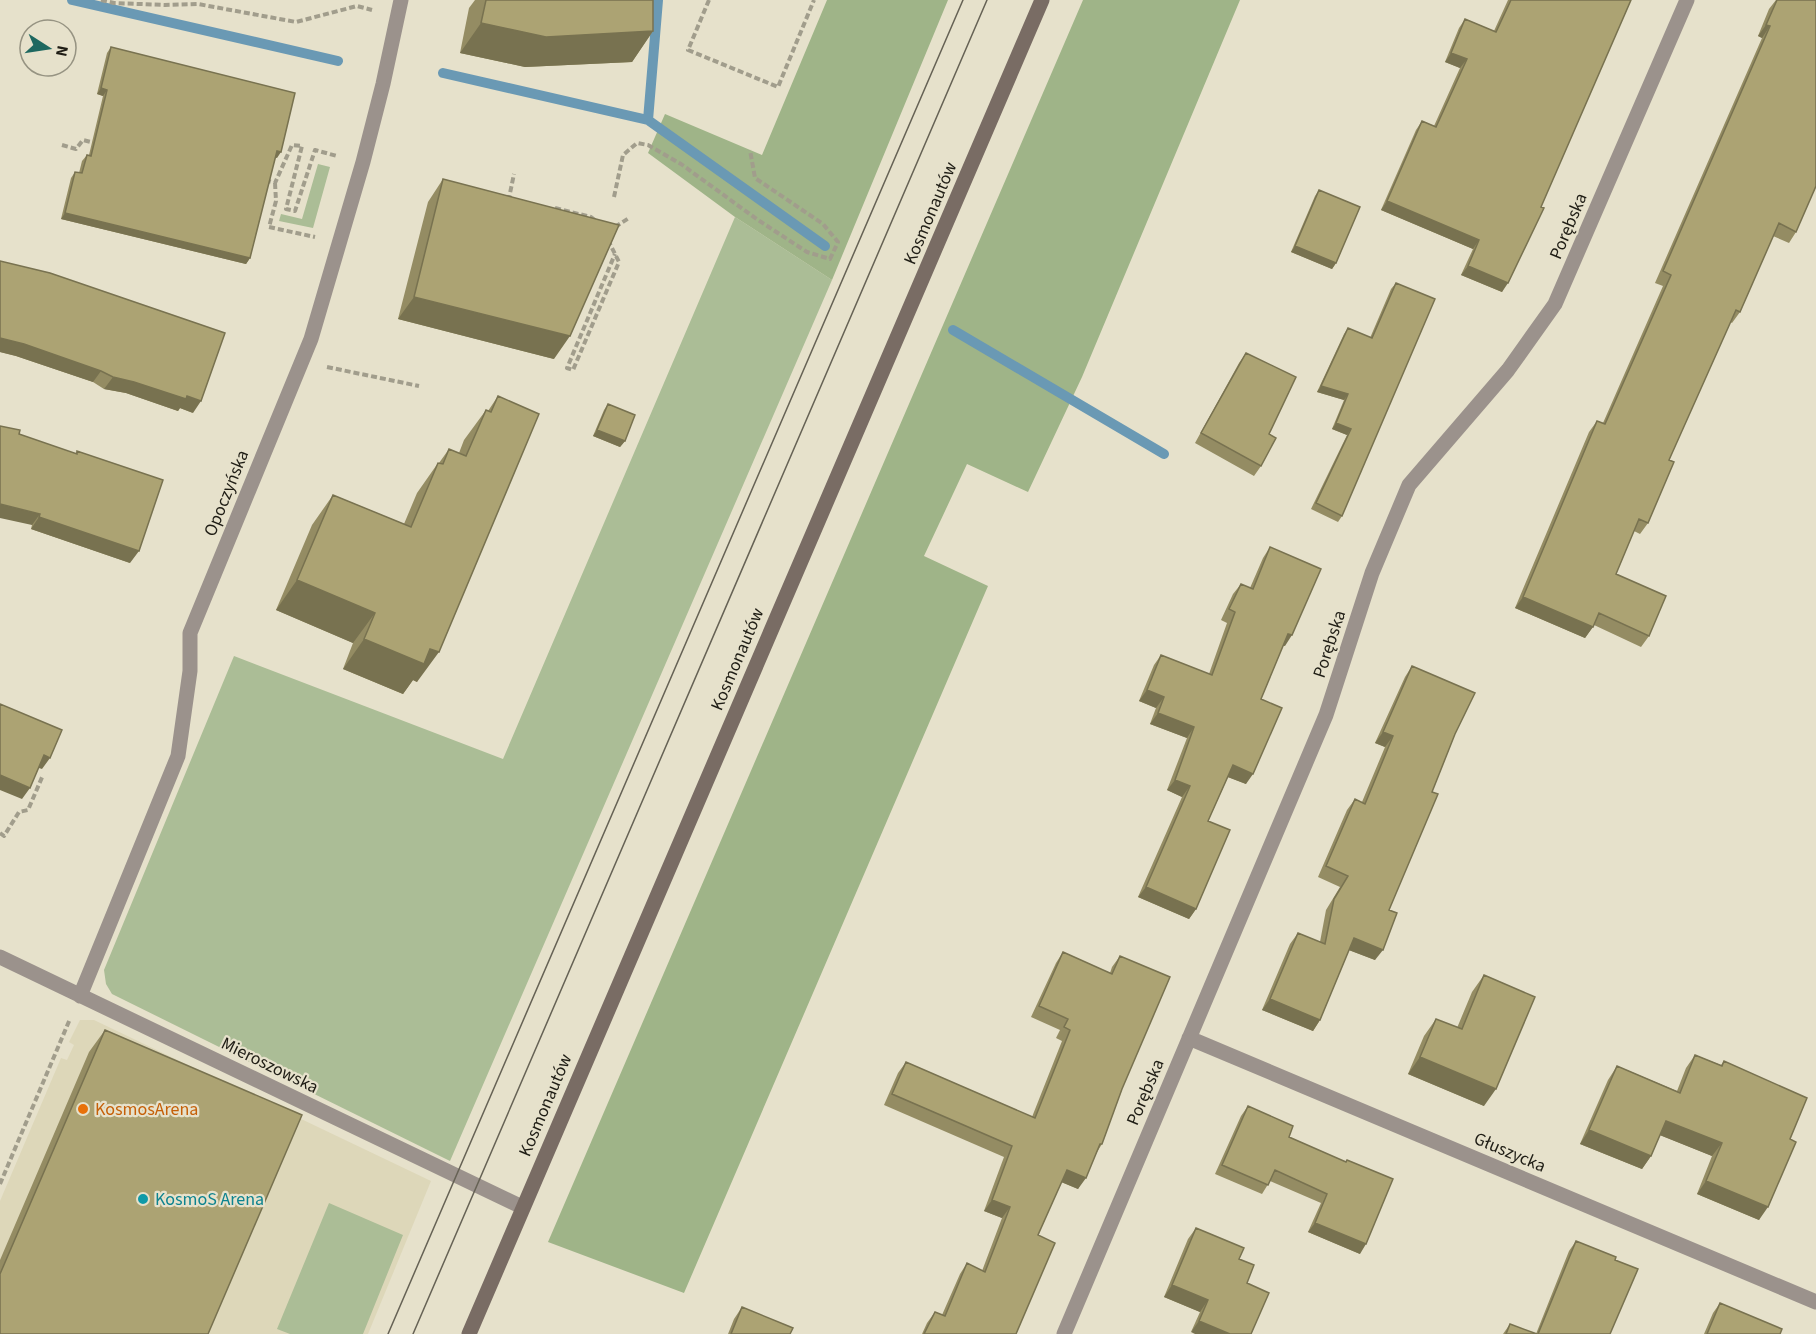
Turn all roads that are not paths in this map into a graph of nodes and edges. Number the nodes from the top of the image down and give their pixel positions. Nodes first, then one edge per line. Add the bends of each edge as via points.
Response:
1 (401, 0) edge
2 (1042, 0) edge
3 (1687, 0) edge
4 (0, 957) edge
5 (80, 996) junction
6 (1189, 1038) junction
7 (522, 1208) junction
8 (1816, 1302) edge
9 (470, 1334) edge
10 (1064, 1334) edge

1 - 5 street, Opoczyńska via 363,162 311,339 190,633 190,671 178,756
2 - 7 main road, Kosmonautów
3 - 6 street, Porębska via 1555,304 1508,370 1409,485 1372,573 1326,715
4 - 5 street, Mieroszowska
5 - 7 street, Mieroszowska
6 - 8 street, Głuszycka
6 - 10 street, Porębska
7 - 9 main road, Kosmonautów

